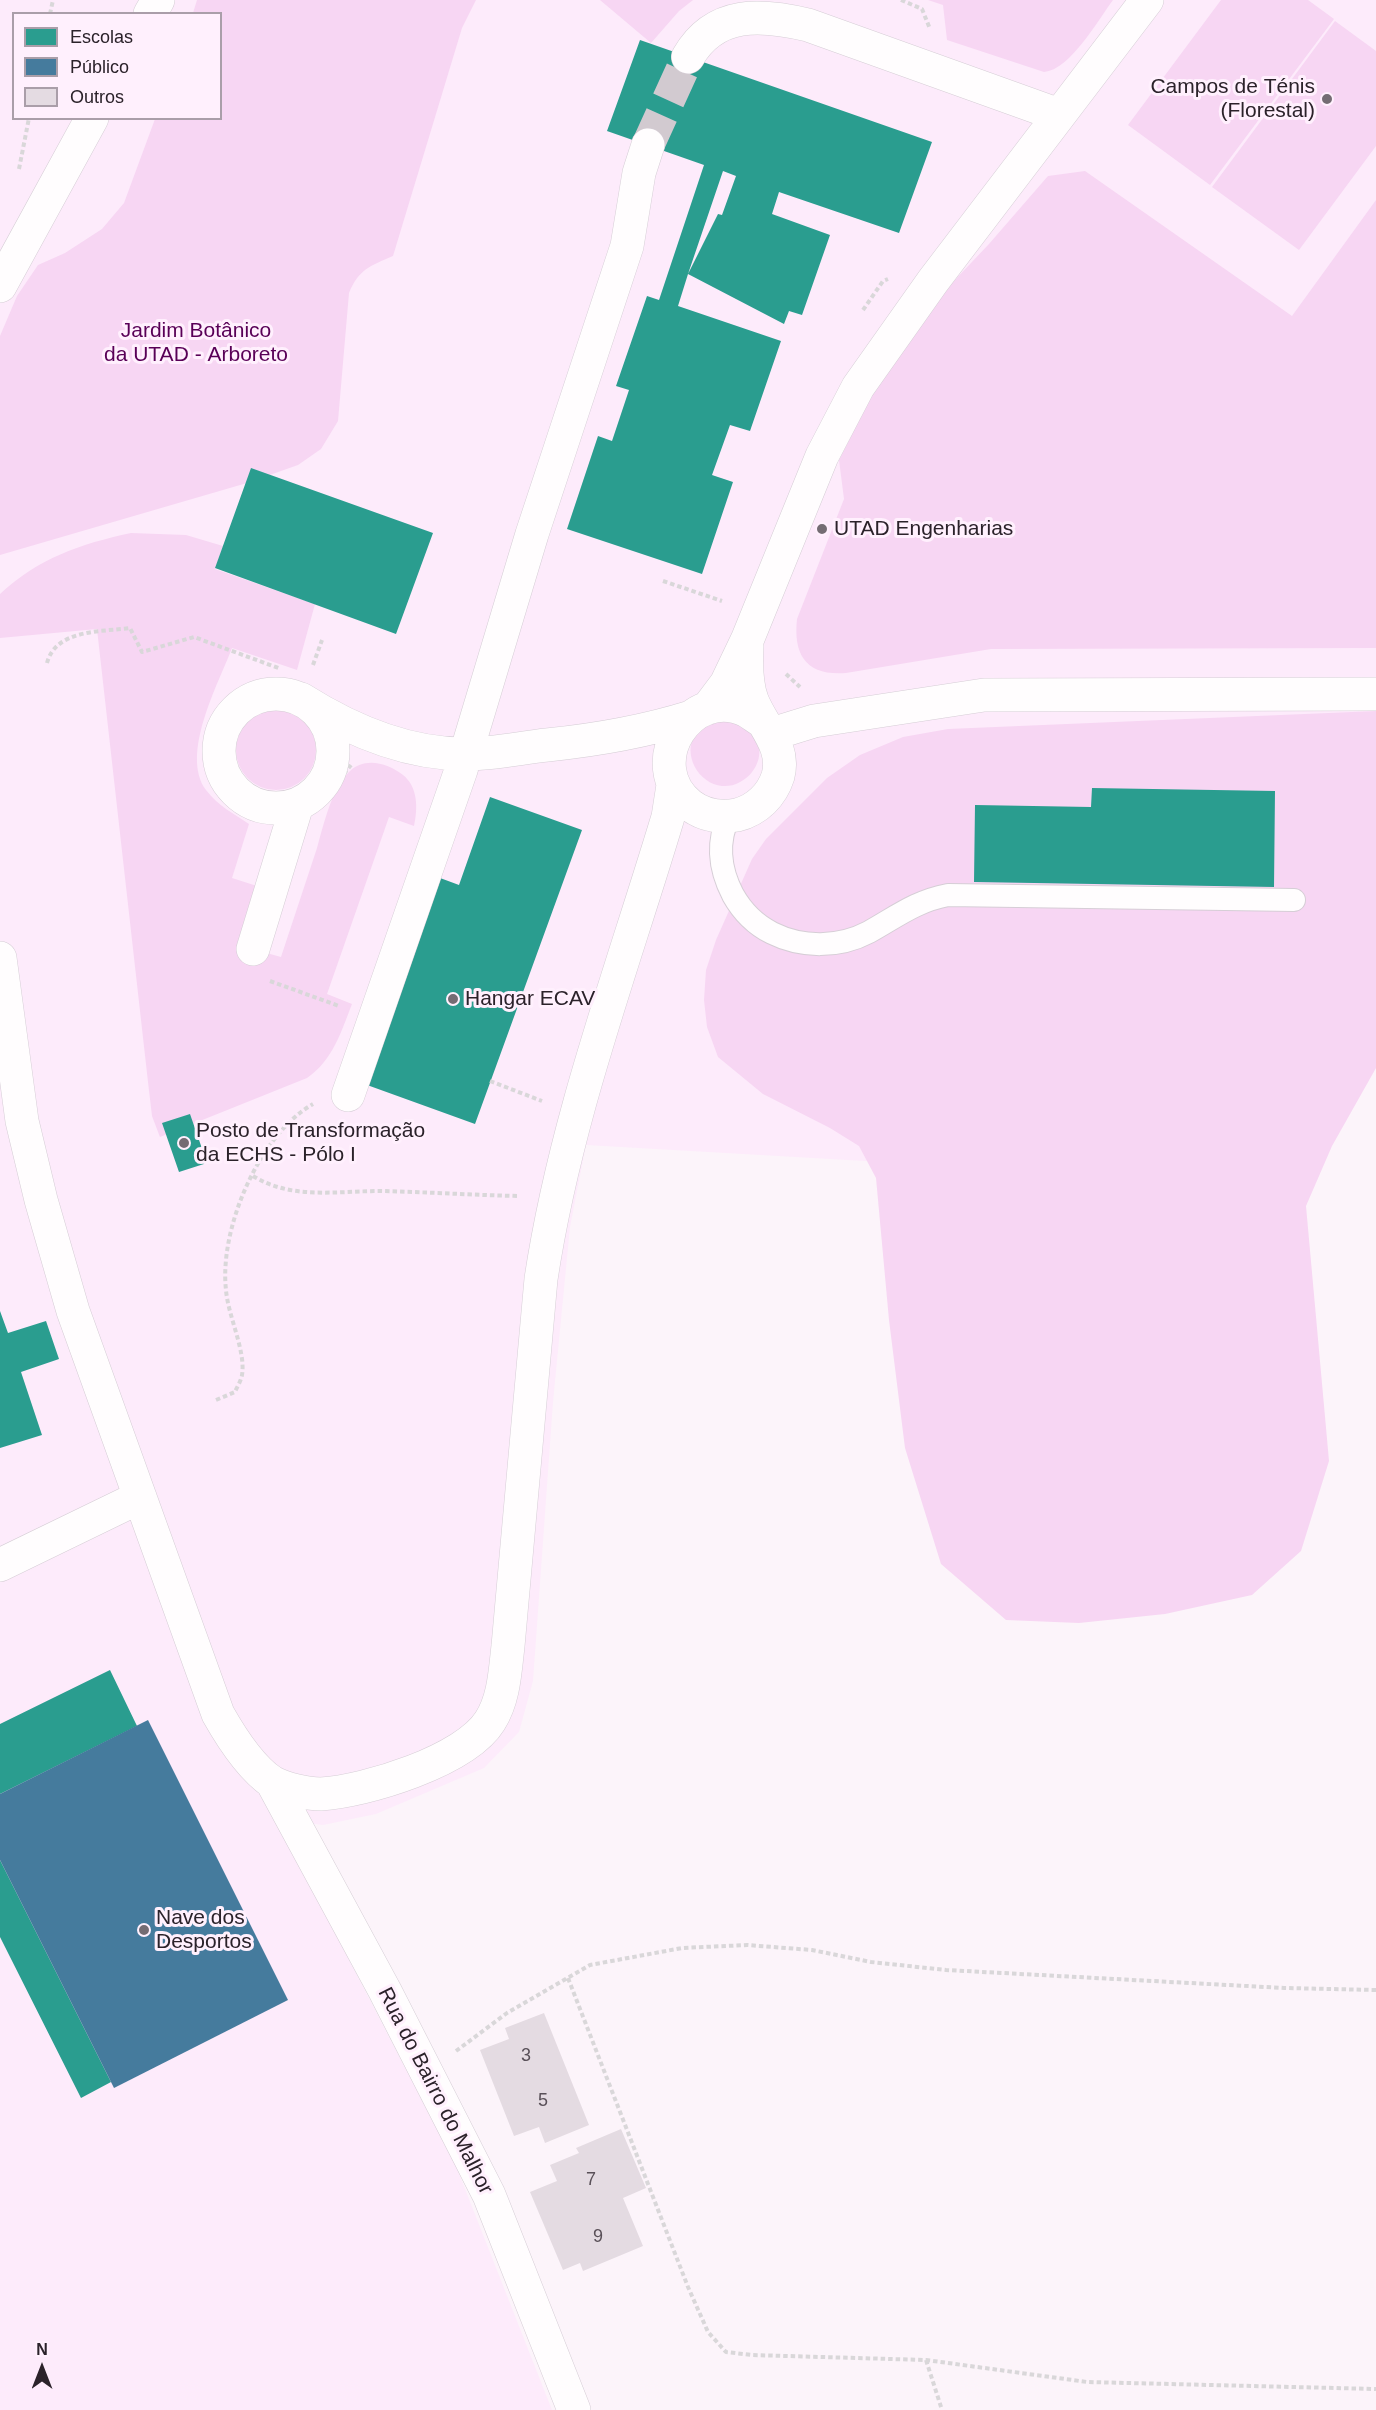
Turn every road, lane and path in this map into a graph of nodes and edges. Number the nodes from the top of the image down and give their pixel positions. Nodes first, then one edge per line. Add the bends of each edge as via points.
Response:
1 (1147, 0) edge
2 (688, 57) tunnel mouth
3 (1059, 115) junction
4 (91, 120) edge
5 (648, 145) tunnel mouth
6 (0, 286) edge
7 (663, 581) dead end
8 (726, 602) dead end
9 (748, 638) junction
10 (322, 640) dead end
11 (47, 663) dead end
12 (312, 669) dead end
13 (286, 671) dead end
14 (271, 682) dead end
15 (1376, 694) edge
16 (301, 699) junction
17 (699, 713) junction
18 (832, 719) junction
19 (767, 728) junction
20 (376, 737) junction
21 (597, 740) junction
22 (465, 754) junction
23 (354, 763) dead end
24 (778, 774) junction
25 (671, 776) junction
26 (326, 780) junction
27 (295, 812) junction
28 (720, 816) junction
29 (656, 858) junction
30 (1294, 900) dead end
31 (0, 958) edge
32 (259, 964) joint
33 (328, 1003) dead end
34 (490, 1081) dead end
35 (348, 1095) joint
36 (549, 1104) dead end
37 (253, 1176) junction
38 (529, 1197) dead end
39 (216, 1400) dead end
40 (140, 1497) junction
41 (0, 1565) edge
42 (273, 1782) junction
43 (568, 1977) junction
44 (1376, 1990) edge
45 (426, 2073) junction
46 (926, 2360) junction
47 (1376, 2389) edge
48 (574, 2410) edge
49 (942, 2410) edge

1 - 3 street
2 - 3 street via 706,33 726,22 750,17 777,18 823,30
3 - 9 street via 858,387 822,456
4 - 6 street
5 - 22 street via 639,173 627,246 532,534
7 - 8 path
9 - 17 street via 726,684
9 - 19 street via 748,686
10 - 12 path
11 - 13 path via 50,652 67,639 130,628 142,652 194,637
14 - 27 path via 237,692 220,708 209,729 205,752 209,775 220,795 237,811 258,820 281,822
15 - 18 street via 998,695
16 - 20 street via 333,719
16 - 26 street via 327,725 333,744
16 - 27 street via 263,695 246,702 231,714 221,730 218,749 220,768 229,785 243,798 260,807
17 - 19 street via 727,706 746,710
17 - 21 street via 650,730
17 - 25 street via 678,731 670,749
18 - 19 street
18 - 24 street via 802,744
19 - 24 street via 779,755
20 - 22 street via 421,749
20 - 26 street via 358,745
21 - 22 street
21 - 25 street via 639,747
22 - 35 street
23 - 27 path via 323,805 303,817
24 - 28 street via 772,790 760,803 746,813
25 - 28 street via 682,799 696,810
25 - 29 street via 668,817
26 - 27 street
27 - 32 street
28 - 29 street via 692,823
28 - 30 lane via 726,880 736,900 750,918 789,941 817,945 844,941 868,932 919,902 948,895
29 - 42 street via 579,1100 550,1223 540,1289 500,1700 489,1722 473,1739 447,1757 385,1780 318,1794
31 - 40 street via 22,1121 41,1200 73,1311
32 - 33 path
34 - 36 path
35 - 37 path via 323,1098 302,1111 261,1157
37 - 38 path via 267,1185 306,1193 378,1191
37 - 39 path via 229,1241 224,1271 242,1376 235,1392
40 - 41 street
40 - 42 street via 219,1714 232,1739
42 - 45 street, Rua do Bairro do Malhor
43 - 44 path via 590,1965 626,1957 682,1948 747,1945 812,1950 871,1962 946,1970
43 - 45 path via 507,2013
43 - 46 path via 688,2287 708,2332 726,2352
45 - 48 street, Rua do Bairro do Malhor via 489,2195
46 - 47 path via 1088,2382
46 - 49 path

